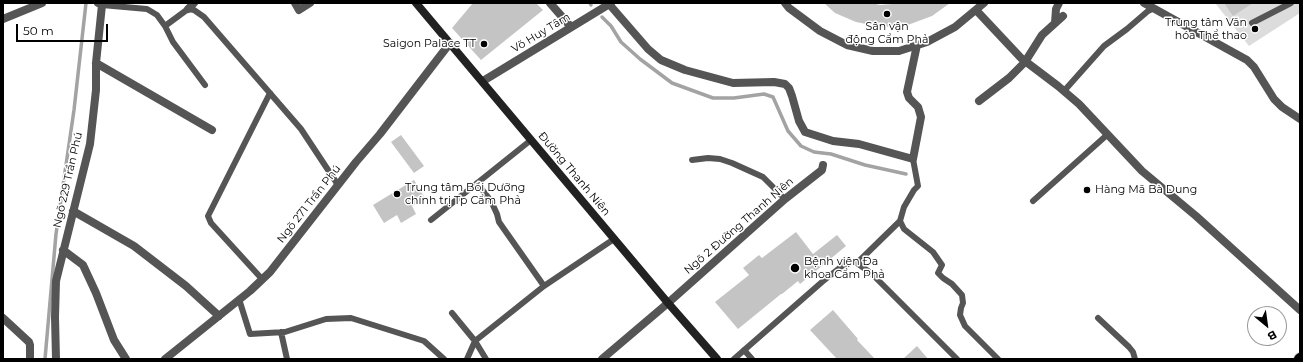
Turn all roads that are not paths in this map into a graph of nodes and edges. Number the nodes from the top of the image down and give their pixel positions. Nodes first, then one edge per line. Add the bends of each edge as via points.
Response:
1 (42, 3) edge
2 (294, 3) edge
3 (310, 3) edge
4 (416, 3) edge
5 (550, 3) edge
6 (785, 3) edge
7 (984, 3) edge
8 (1059, 3) edge
9 (1144, 3) edge
10 (1291, 3) edge
11 (100, 4) edge
12 (610, 4) edge
13 (191, 6) edge
14 (1154, 8) junction
15 (976, 10) junction
16 (1063, 16) dead end
17 (3, 19) edge
18 (1055, 23) junction
19 (1252, 23) dead end
20 (165, 26) junction
21 (571, 27) junction
22 (450, 43) junction
23 (917, 45) junction
24 (1025, 62) junction
25 (96, 63) junction
26 (482, 81) junction
27 (205, 85) dead end
28 (1064, 90) junction
29 (270, 93) junction
30 (979, 101) dead end
31 (1300, 118) edge
32 (212, 130) dead end
33 (1108, 134) junction
34 (531, 140) junction
35 (913, 159) junction
36 (692, 160) dead end
37 (822, 165) dead end
38 (478, 183) junction
39 (338, 185) junction
40 (785, 199) junction
41 (1033, 201) dead end
42 (73, 211) junction
43 (431, 220) dead end
44 (900, 221) junction
45 (614, 239) junction
46 (63, 250) junction
47 (857, 263) junction
48 (262, 279) junction
49 (544, 286) junction
50 (239, 300) junction
51 (668, 303) junction
52 (1300, 310) edge
53 (452, 313) dead end
54 (219, 316) junction
55 (3, 318) edge
56 (1098, 318) dead end
57 (281, 332) junction
58 (475, 341) junction
59 (744, 350) junction
60 (30, 359) edge
61 (56, 359) edge
62 (126, 359) edge
63 (165, 359) edge
64 (287, 359) edge
65 (444, 359) edge
66 (467, 359) edge
67 (486, 359) edge
68 (602, 359) edge
69 (717, 359) edge
70 (734, 359) edge
71 (752, 359) edge
72 (957, 359) edge
73 (998, 359) edge
74 (1136, 359) edge

1 - 17 street
2 - 3 street via 299,10
4 - 22 street, Đường Thanh Niên
5 - 21 street
6 - 23 street via 820,31 847,46 873,51 899,51
7 - 15 street
8 - 18 street
9 - 14 street
10 - 19 lane
11 - 20 lane via 147,9 157,15
11 - 25 street, Ngõ 229 Trần Phú
12 - 21 street, Võ Huy Tâm
12 - 35 street via 648,49 661,60 685,70 733,83 785,84 805,132
13 - 20 lane
13 - 29 lane via 204,17
14 - 28 lane via 1104,46
14 - 31 street via 1247,60 1274,99
15 - 23 street via 955,27
15 - 24 street
16 - 18 street
18 - 24 street via 1042,35
20 - 27 lane via 173,42
21 - 26 street, Võ Huy Tâm
22 - 26 street, Đường Thanh Niên
22 - 39 street, Ngõ 271 Trần Phú
23 - 35 street via 907,92 922,117
24 - 28 street
24 - 30 street
25 - 32 street
25 - 42 street, Ngõ 229 Trần Phú via 90,144
26 - 34 street, Đường Thanh Niên
28 - 33 street
29 - 39 lane via 301,129
29 - 48 lane via 208,216 216,229
33 - 41 lane
33 - 52 street via 1142,171
34 - 38 lane
34 - 45 street, Đường Thanh Niên
35 - 44 lane via 918,186 904,207
36 - 40 lane via 708,158 732,163 763,178
37 - 40 street, Ngõ 2 Đường Thanh Niên via 822,170
38 - 43 lane
38 - 49 lane via 491,202 499,222
39 - 48 street, Ngõ 271 Trần Phú
40 - 51 street, Ngõ 2 Đường Thanh Niên
42 - 46 street, Ngõ 229 Trần Phú
42 - 54 street via 134,246 186,286
44 - 47 lane
44 - 73 lane via 904,229 933,252 942,265 938,273 962,295 960,315 965,326
45 - 49 lane
45 - 51 street, Đường Thanh Niên
46 - 61 street, Ngõ 229 Trần Phú via 56,281
46 - 62 street via 83,265 114,340
47 - 59 lane via 851,262 842,266
47 - 72 lane via 872,274
48 - 50 street, Ngõ 271 Trần Phú
49 - 58 lane
50 - 54 street, Ngõ 271 Trần Phú
50 - 57 lane via 250,334
51 - 68 street, Ngõ 2 Đường Thanh Niên
51 - 69 street, Đường Thanh Niên
53 - 58 lane
54 - 63 street, Ngõ 271 Trần Phú
55 - 60 street via 29,342
56 - 74 lane via 1129,347
57 - 64 lane
57 - 65 lane via 326,319 351,318 424,341
58 - 66 lane
58 - 67 lane
59 - 70 lane
59 - 71 lane

